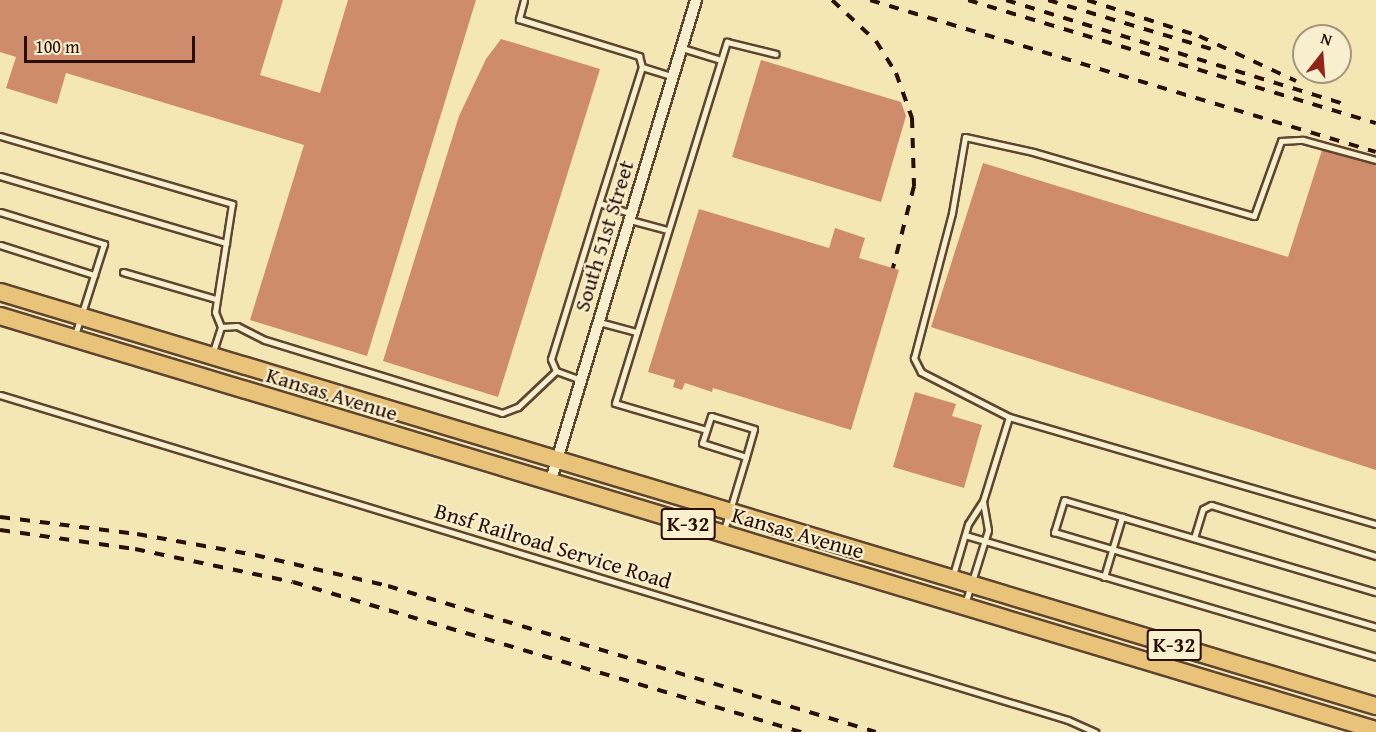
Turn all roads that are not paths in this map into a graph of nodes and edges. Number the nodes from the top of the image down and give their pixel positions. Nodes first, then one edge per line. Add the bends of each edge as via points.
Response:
1 (524, 0) edge
2 (696, 0) edge
3 (682, 48) junction
4 (776, 54) dead end
5 (721, 60) junction
6 (642, 67) junction
7 (671, 76) junction
8 (0, 136) edge
9 (1376, 160) edge
10 (0, 176) edge
11 (599, 203) junction
12 (0, 212) edge
13 (631, 217) junction
14 (668, 230) junction
15 (226, 243) junction
16 (0, 245) edge
17 (123, 272) dead end
18 (94, 276) junction
19 (0, 292) edge
20 (216, 300) junction
21 (0, 316) edge
22 (80, 317) junction
23 (599, 322) junction
24 (220, 327) junction
25 (637, 332) junction
26 (74, 339) junction
27 (212, 357) junction
28 (556, 371) junction
29 (581, 380) junction
30 (0, 395) edge
31 (1009, 417) junction
32 (706, 430) junction
33 (746, 457) junction
34 (557, 461) junction
35 (550, 483) junction
36 (983, 501) junction
37 (729, 512) junction
38 (1122, 517) junction
39 (1376, 524) edge
40 (722, 535) junction
41 (965, 535) junction
42 (1194, 538) junction
43 (985, 540) junction
44 (1113, 549) junction
45 (1376, 556) edge
46 (1104, 577) junction
47 (952, 579) junction
48 (971, 584) junction
49 (1376, 592) edge
50 (965, 605) junction
51 (1376, 627) edge
52 (1376, 657) edge
53 (1376, 706) edge
54 (1376, 730) edge
55 (1095, 732) edge

1 - 6 lane via 519,19 639,56
2 - 3 street, South 51st Street
3 - 5 lane
3 - 7 street, South 51st Street
4 - 5 lane via 727,42
5 - 14 lane
6 - 7 lane
6 - 11 lane
7 - 13 street, South 51st Street
8 - 15 lane via 232,204
9 - 31 lane via 1303,140 1281,141 1254,216 1033,152 965,137 952,213 914,358 921,372
10 - 15 lane
11 - 13 lane
11 - 28 lane via 551,359
12 - 18 lane via 104,244
13 - 14 lane
13 - 23 street, South 51st Street
14 - 25 lane
15 - 20 lane
16 - 18 lane
17 - 20 lane
18 - 22 lane
19 - 22 main road, Kansas Avenue / K-32
20 - 24 lane via 214,312
21 - 26 main road, Kansas Avenue / K-32
22 - 26 lane
22 - 27 main road, Kansas Avenue / K-32
23 - 25 lane
23 - 29 street, South 51st Street
24 - 27 lane
24 - 28 lane via 237,326 265,340 502,413 518,407
25 - 32 lane via 615,403
26 - 35 main road, Kansas Avenue / K-32
27 - 34 main road, Kansas Avenue / K-32
28 - 29 lane
29 - 34 street, South 51st Street
30 - 55 lane, Bnsf Railroad Service Road via 1068,720
31 - 36 lane
31 - 39 lane
32 - 33 lane via 702,443
32 - 33 lane via 711,416 754,429
33 - 37 lane
34 - 35 street, South 51st Street
34 - 37 main road, Kansas Avenue / K-32
35 - 40 main road, Kansas Avenue / K-32
36 - 41 lane
36 - 43 lane via 988,530
37 - 40 lane
37 - 47 main road, Kansas Avenue / K-32
38 - 42 lane
38 - 44 lane
38 - 44 lane via 1064,500 1054,532
40 - 50 main road, Kansas Avenue / K-32
41 - 43 lane
41 - 47 lane
42 - 45 lane via 1203,509 1211,505
42 - 49 lane
43 - 46 lane
43 - 48 lane
44 - 46 lane
44 - 51 lane
46 - 52 lane
47 - 48 main road, Kansas Avenue / K-32
48 - 50 lane
48 - 53 main road, Kansas Avenue / K-32
50 - 54 main road, Kansas Avenue / K-32

